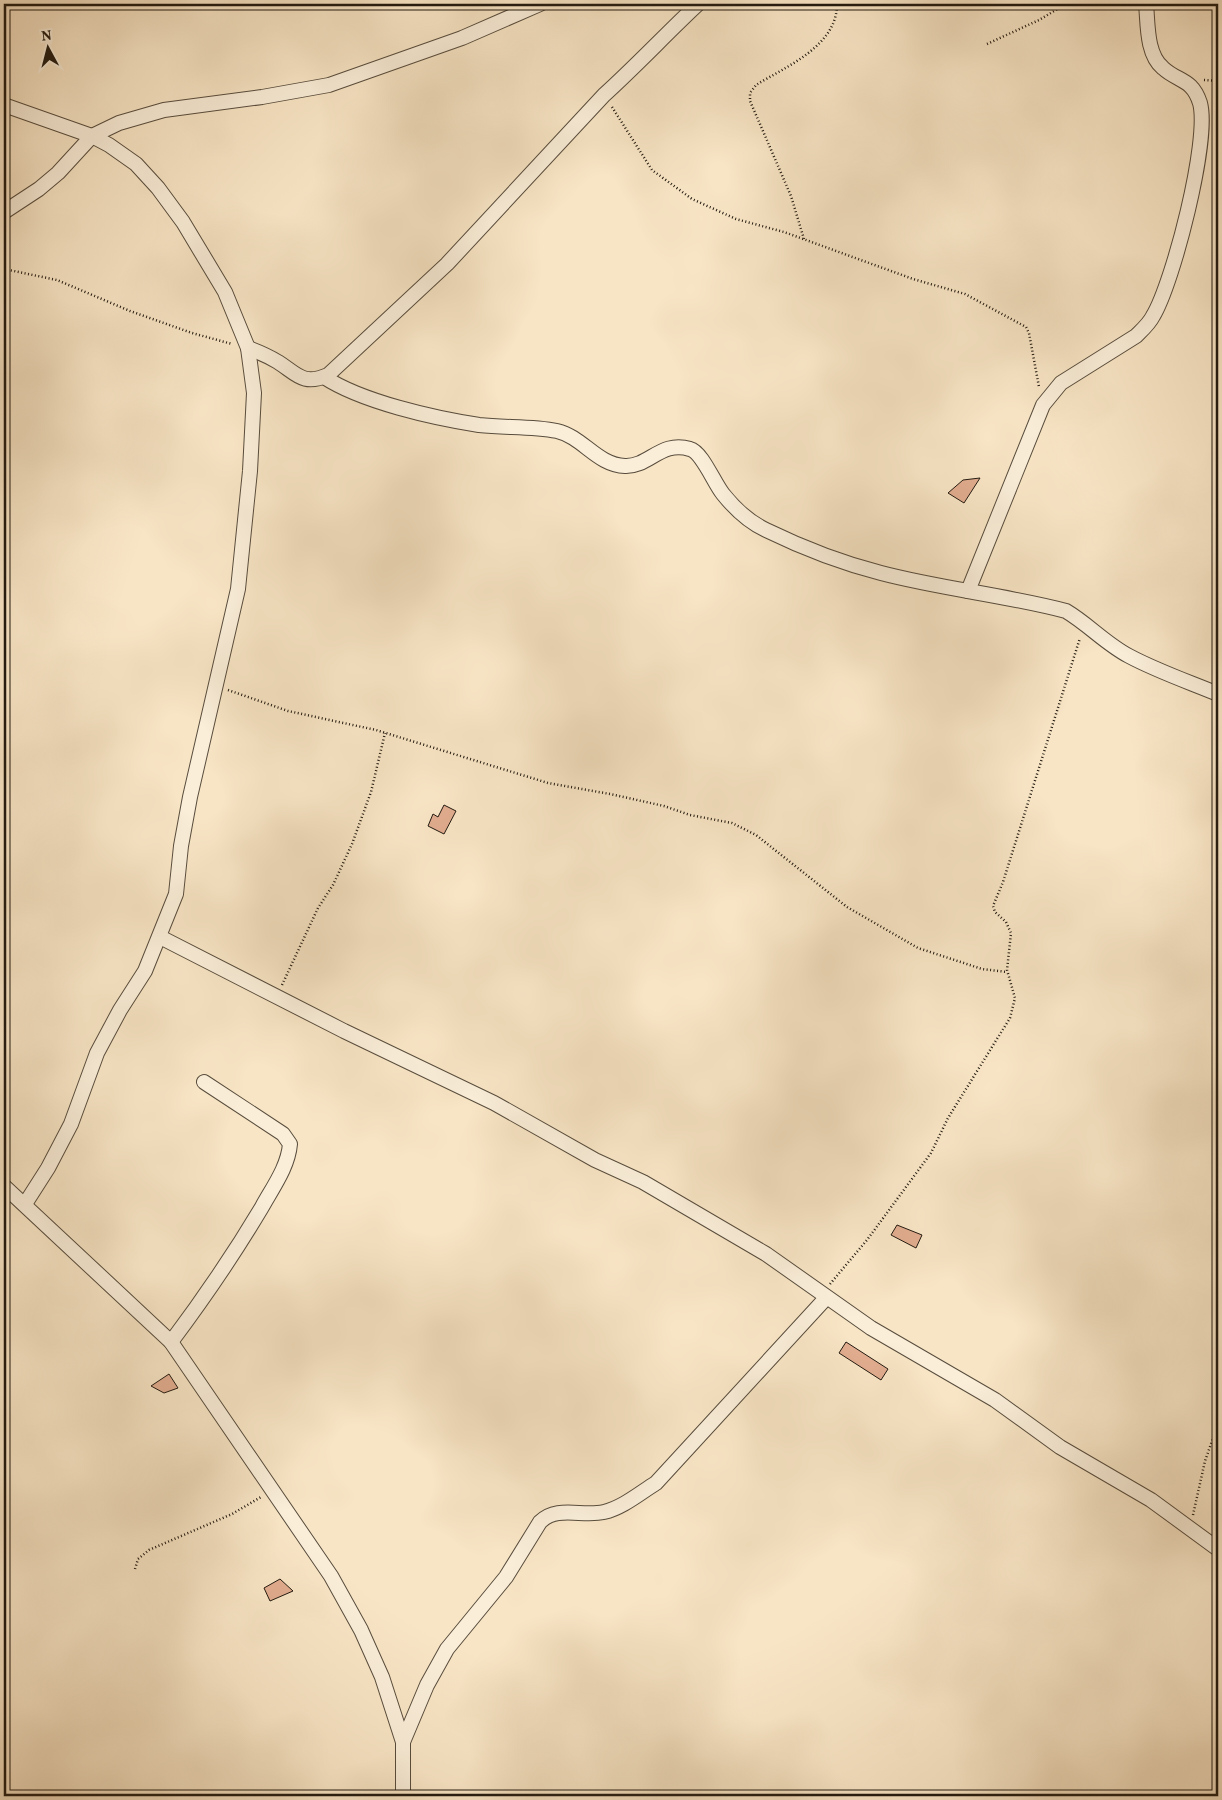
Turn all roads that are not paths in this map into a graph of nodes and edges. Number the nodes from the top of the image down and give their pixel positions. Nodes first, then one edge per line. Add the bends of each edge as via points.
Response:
1 (540, 4) edge
2 (698, 4) edge
3 (1146, 4) edge
4 (4, 105) edge
5 (92, 136) junction
6 (4, 212) edge
7 (248, 348) junction
8 (324, 377) junction
9 (968, 591) junction
10 (1218, 694) edge
11 (160, 937) junction
12 (204, 1082) dead end
13 (4, 1186) edge
14 (24, 1204) junction
15 (823, 1296) junction
16 (171, 1342) junction
17 (1218, 1548) edge
18 (402, 1742) junction
19 (403, 1796) edge

1 - 5 street via 462,38 329,85 262,98 164,110 119,123
2 - 8 street via 604,95 447,264 347,360
3 - 9 street via 1150,44 1156,60 1163,68 1183,79 1194,90 1200,104 1200,137 1193,191 1165,290 1154,316 1136,336 1061,384 1043,406
4 - 5 street
5 - 6 street via 58,173
5 - 7 street via 136,164 163,195 225,292
7 - 8 street via 266,355 304,379 313,381
7 - 11 street via 254,393 245,534 238,589 181,846 176,894
8 - 9 street via 338,387 379,402 478,425 558,431 616,465 641,462 672,446 693,450 735,508 765,530 823,555 882,573
9 - 10 street via 1066,611 1128,656
11 - 14 street via 145,971 96,1053 72,1124
11 - 15 street via 275,997 494,1103 595,1160 643,1182 766,1254
12 - 16 street via 283,1134 290,1144 289,1154 281,1174 236,1251
13 - 14 street
14 - 16 street
15 - 17 street via 871,1328 995,1400 1060,1447 1151,1500
15 - 18 street via 656,1483 604,1512 556,1513 540,1522 506,1577 447,1650 427,1685
16 - 18 street via 331,1576 382,1677
18 - 19 street

